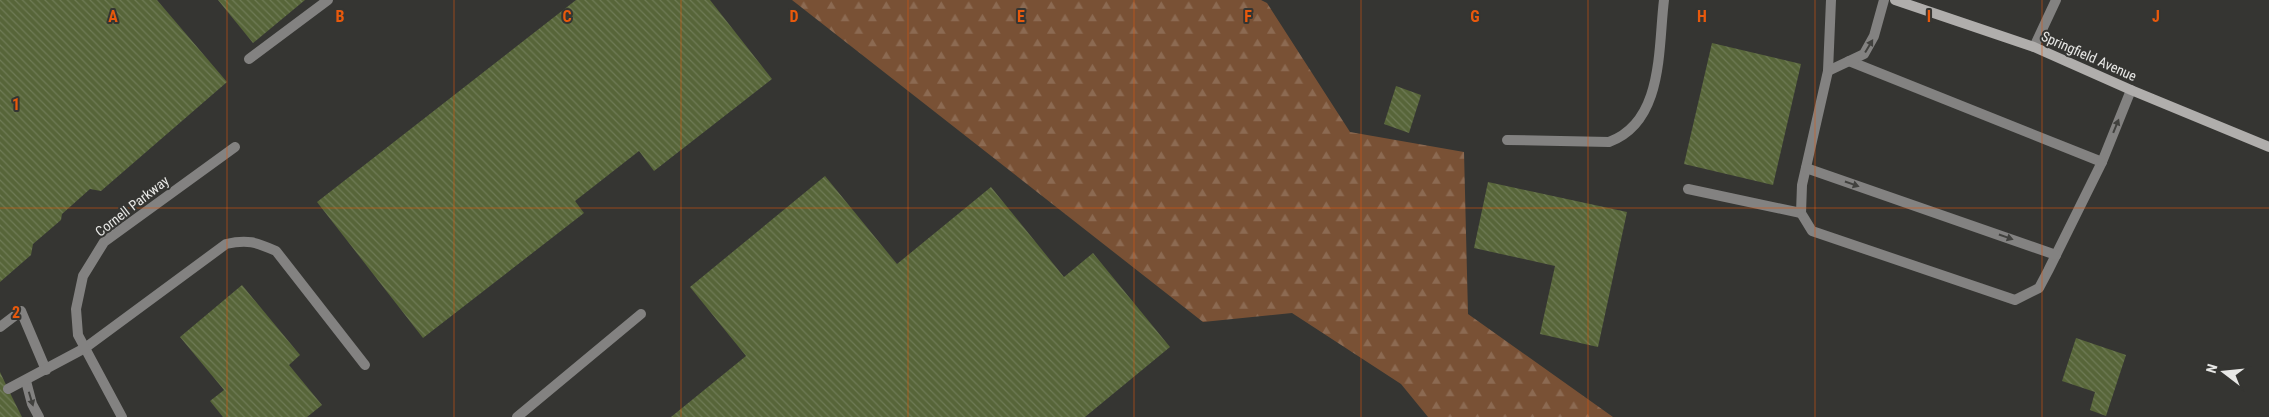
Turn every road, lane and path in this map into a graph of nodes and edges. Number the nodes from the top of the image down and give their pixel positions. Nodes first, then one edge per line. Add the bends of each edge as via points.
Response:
1 (328, 0) edge
2 (1664, 0) edge
3 (1831, 0) edge
4 (1884, 0) edge
5 (1894, 0) edge
6 (2056, 0) edge
7 (2034, 47) junction
8 (249, 60) dead end
9 (1849, 61) junction
10 (1828, 71) junction
11 (2131, 90) junction
12 (1507, 140) dead end
13 (235, 147) dead end
14 (2269, 147) edge
15 (2102, 162) junction
16 (1806, 168) junction
17 (1688, 189) dead end
18 (1801, 213) junction
19 (2056, 255) junction
20 (641, 314) dead end
21 (0, 327) edge
22 (84, 348) junction
23 (365, 365) dead end
24 (46, 370) junction
25 (26, 381) junction
26 (8, 389) dead end
27 (39, 417) edge
28 (122, 417) edge
29 (517, 417) edge

1 - 8 street
2 - 12 street via 1652,95 1630,130 1609,142
3 - 10 street
9 -> 4 street via 1864,54 1874,36
5 - 7 main road, Springfield Avenue
6 - 7 street
7 - 11 main road, Springfield Avenue
9 - 10 street
9 - 15 street
10 - 16 street
11 - 14 main road, Springfield Avenue
15 -> 11 street
13 - 22 street, Cornell Parkway via 104,242 83,276 76,309 78,336
15 - 19 street
16 - 18 street
16 -> 19 street
17 - 18 street
18 - 19 street via 1812,231 2015,300 2039,288
20 - 29 street
21 - 24 street via 21,311
22 - 23 street via 226,244 242,240 276,251
22 - 24 street
22 - 28 street, Cornell Parkway
24 - 25 street
25 - 26 street
25 -> 27 street

